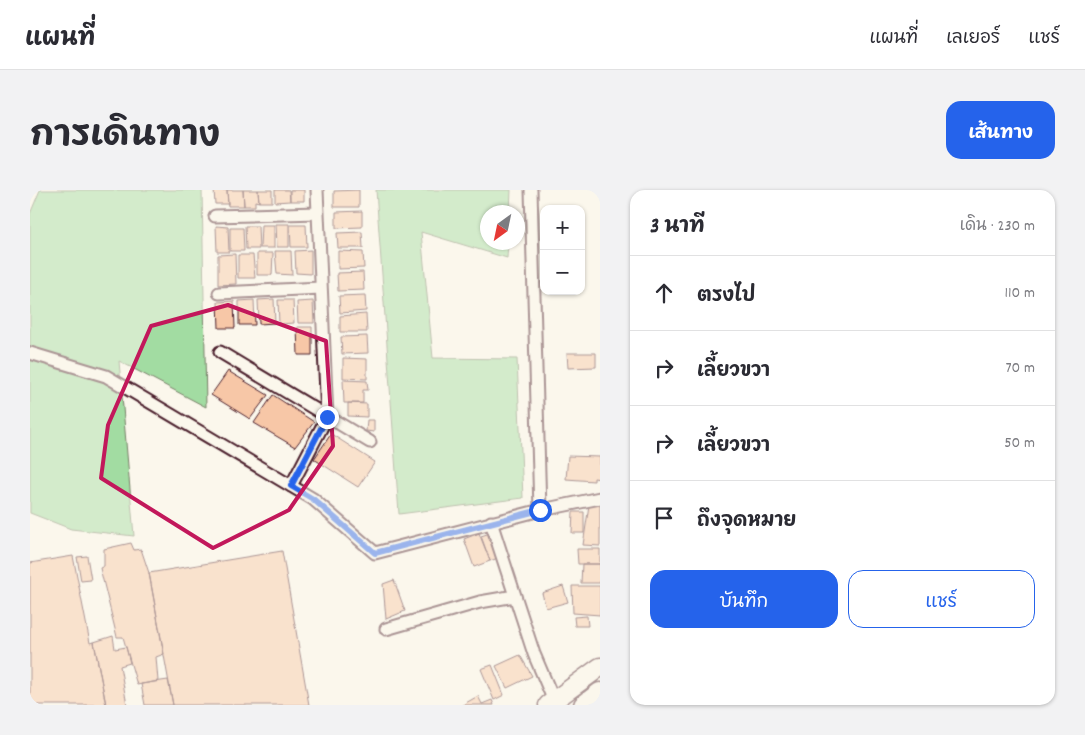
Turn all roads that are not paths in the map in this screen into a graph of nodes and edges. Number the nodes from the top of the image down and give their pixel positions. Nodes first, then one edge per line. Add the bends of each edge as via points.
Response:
1 (317, 190) edge
2 (531, 190) edge
3 (318, 213) junction
4 (215, 216) dead end
5 (321, 288) junction
6 (220, 293) dead end
7 (220, 352) dead end
8 (30, 353) edge
9 (327, 417) junction
10 (370, 442) dead end
11 (291, 486) junction
12 (600, 498) edge
13 (540, 510) junction
14 (490, 522) junction
15 (515, 596) junction
16 (386, 629) dead end
17 (600, 667) edge
18 (600, 692) edge
19 (551, 703) edge
20 (583, 705) edge

1 - 3 street
2 - 13 street
3 - 4 street
3 - 5 street
5 - 6 street
5 - 9 street
7 - 9 street
8 - 11 street via 106,376
9 - 10 street
9 - 11 street
11 - 14 street via 313,499 375,553
12 - 13 street
13 - 14 street
14 - 15 street
15 - 16 street via 480,602
15 - 19 street
17 - 19 main road
18 - 20 main road

